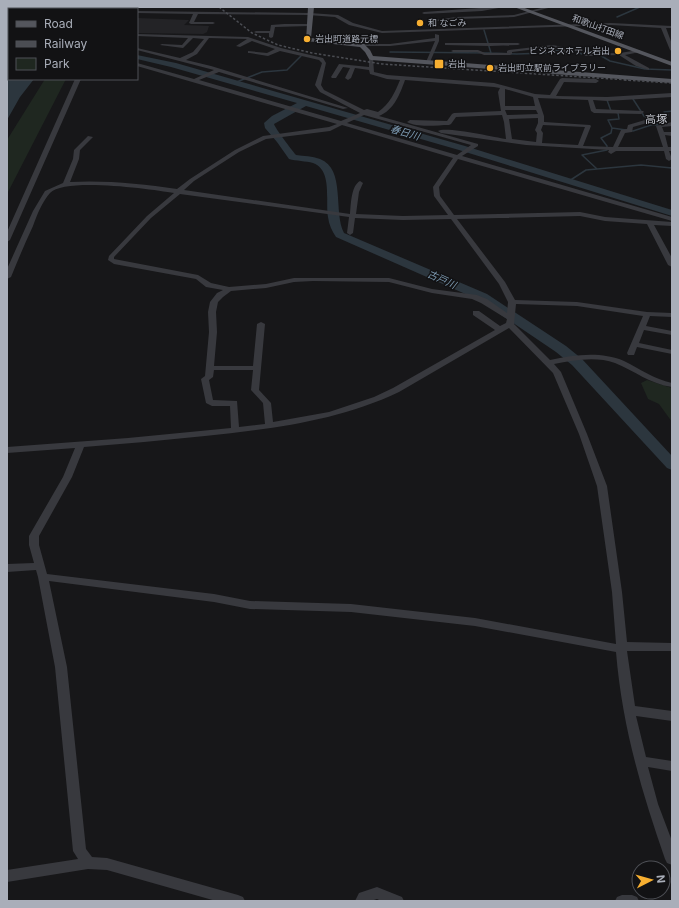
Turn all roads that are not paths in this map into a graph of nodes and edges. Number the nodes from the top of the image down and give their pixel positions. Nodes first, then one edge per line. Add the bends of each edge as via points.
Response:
1 (173, 7) edge
2 (223, 7) edge
3 (311, 7) edge
4 (419, 7) edge
5 (462, 7) edge
6 (502, 7) edge
7 (517, 7) edge
8 (550, 7) edge
9 (467, 11) junction
10 (138, 12) edge
11 (531, 12) junction
12 (171, 13) junction
13 (196, 13) junction
14 (231, 13) junction
15 (424, 13) junction
16 (215, 14) junction
17 (310, 15) junction
18 (430, 21) junction
19 (213, 23) junction
20 (309, 25) junction
21 (571, 27) junction
22 (663, 27) junction
23 (672, 27) edge
24 (209, 32) junction
25 (256, 32) dead end
26 (436, 34) junction
27 (138, 35) edge
28 (217, 37) junction
29 (190, 38) junction
30 (251, 40) junction
31 (199, 42) dead end
32 (551, 42) dead end
33 (447, 44) junction
34 (489, 44) junction
35 (531, 44) junction
36 (162, 45) dead end
37 (362, 45) junction
38 (238, 46) dead end
39 (261, 46) dead end
40 (183, 47) junction
41 (138, 48) edge
42 (197, 48) dead end
43 (561, 48) junction
44 (278, 49) junction
45 (581, 49) dead end
46 (672, 50) edge
47 (453, 51) junction
48 (492, 51) dead end
49 (638, 51) junction
50 (566, 54) dead end
51 (620, 54) junction
52 (585, 55) dead end
53 (592, 55) junction
54 (371, 58) junction
55 (247, 59) dead end
56 (181, 60) junction
57 (428, 62) junction
58 (138, 64) edge
59 (454, 64) junction
60 (672, 64) edge
61 (353, 67) junction
62 (647, 69) dead end
63 (219, 70) junction
64 (372, 70) junction
65 (334, 77) dead end
66 (348, 78) dead end
67 (403, 79) junction
68 (78, 80) edge
69 (195, 80) junction
70 (596, 81) dead end
71 (672, 81) edge
72 (503, 86) junction
73 (672, 95) edge
74 (535, 96) junction
75 (552, 97) junction
76 (590, 99) junction
77 (538, 108) junction
78 (640, 112) dead end
79 (362, 113) junction
80 (504, 113) junction
81 (378, 114) junction
82 (541, 116) junction
83 (645, 122) dead end
84 (345, 123) junction
85 (541, 123) junction
86 (672, 124) edge
87 (434, 133) junction
88 (660, 133) junction
89 (672, 134) edge
90 (90, 136) dead end
91 (509, 140) junction
92 (539, 144) junction
93 (580, 147) junction
94 (615, 148) junction
95 (669, 149) edge
96 (600, 154) dead end
97 (458, 156) junction
98 (669, 159) dead end
99 (360, 183) dead end
100 (66, 184) junction
101 (178, 192) junction
102 (353, 216) junction
103 (452, 216) junction
104 (672, 219) edge
105 (649, 222) junction
106 (672, 224) edge
107 (350, 233) dead end
108 (7, 240) edge
109 (672, 265) edge
110 (7, 277) edge
111 (229, 289) junction
112 (512, 302) junction
113 (476, 314) dead end
114 (646, 314) junction
115 (672, 316) edge
116 (511, 321) junction
117 (261, 324) dead end
118 (641, 327) junction
119 (499, 329) junction
120 (670, 333) dead end
121 (635, 344) junction
122 (631, 352) dead end
123 (672, 352) edge
124 (549, 363) junction
125 (210, 368) junction
126 (257, 368) junction
127 (672, 385) edge
128 (269, 425) junction
129 (235, 430) junction
130 (80, 445) junction
131 (7, 450) edge
132 (7, 568) edge
133 (42, 572) junction
134 (621, 647) junction
135 (672, 647) edge
136 (629, 710) junction
137 (672, 716) edge
138 (641, 761) junction
139 (672, 766) edge
140 (672, 859) edge
141 (88, 863) junction
142 (7, 876) edge
143 (238, 901) edge
144 (362, 901) edge
145 (397, 901) edge
146 (622, 901) edge
147 (632, 901) edge

1 - 12 street
2 - 14 street
3 - 17 main road
4 - 15 street
5 - 9 street
6 - 9 street
7 - 11 main road, 和歌山打田線
8 - 11 street
9 - 15 street
10 - 12 street
11 - 18 street via 514,16
11 - 21 main road, 和歌山打田線
12 - 13 street
13 - 16 street
13 - 19 street via 191,23
14 - 16 street
14 - 17 street
15 - 18 street
16 - 19 street
17 - 20 main road
17 - 26 street via 336,16 352,24 382,32
18 - 26 street
19 - 24 street
20 - 25 street via 277,25 273,26 272,34
20 - 37 main road via 308,40
21 - 22 street via 611,24
21 - 26 street
21 - 49 main road, 和歌山打田線
22 - 23 street
22 - 46 street
24 - 28 street via 210,35
24 - 29 street
26 - 33 street
26 - 37 street via 390,45
26 - 57 street
27 - 29 street
28 - 29 street
28 - 30 street
29 - 31 street
29 - 40 street
29 - 56 street via 207,38 197,51
30 - 38 street
30 - 39 street
30 - 44 street
32 - 43 street via 566,44
33 - 34 street
33 - 47 street
34 - 35 street
34 - 48 street
35 - 43 street
35 - 47 street via 509,51 510,54
36 - 40 street
37 - 54 main road
40 - 42 street
41 - 56 street
43 - 50 street
44 - 55 street via 268,55 252,53
44 - 79 street via 321,59 324,63 318,81 319,89
45 - 53 street
47 - 59 street via 456,59
49 - 51 street
49 - 60 main road, 和歌山打田線
51 - 53 street
51 - 62 street
52 - 53 street
54 - 57 main road
54 - 64 street
56 - 63 street
57 - 59 main road
58 - 69 street
59 - 71 main road
61 - 64 street
61 - 65 street via 341,65
61 - 66 street
63 - 69 street
63 - 79 street
64 - 67 street via 373,74
67 - 72 street
67 - 81 street via 397,96 382,113
68 - 108 street
69 - 84 street
70 - 75 street via 562,80
72 - 74 street
72 - 80 street via 501,92
73 - 76 street
74 - 75 street
74 - 77 street
75 - 76 street
76 - 78 street via 594,111
77 - 80 street
77 - 82 street
79 - 81 street
79 - 84 street
79 - 87 street
80 - 81 street via 454,115 449,123 426,124
80 - 82 street
80 - 91 street
82 - 85 street
83 - 94 street via 630,126 630,131 623,131
84 - 97 street
84 - 101 street via 330,129 265,137 217,162
85 - 92 street via 538,130
85 - 93 street via 588,126
86 - 88 street via 658,126
87 - 91 street via 441,130
87 - 97 street via 476,145
88 - 89 street
88 - 95 street
90 - 100 street via 77,150
91 - 92 street
92 - 93 street
93 - 94 street
94 - 95 street
94 - 96 street
95 - 98 street
97 - 103 street via 436,187 437,196
97 - 104 street
99 - 102 street via 356,192
100 - 101 street via 140,186
100 - 110 street via 48,191 36,210
101 - 102 street
101 - 111 street via 130,236 110,260 198,278
102 - 103 street
102 - 107 street
103 - 105 street via 580,214 605,219
103 - 112 street via 502,284
105 - 106 street
105 - 109 street
111 - 116 street via 266,286 294,280 389,280 432,291 474,297 484,301
111 - 125 street via 214,302
112 - 114 street via 577,304
112 - 116 street
113 - 119 street
114 - 115 street
114 - 118 street
116 - 119 street
116 - 124 street
117 - 126 street
118 - 120 street
118 - 121 street
119 - 128 street via 377,400 332,414
121 - 122 street
121 - 123 street
124 - 127 street via 581,358 606,359 618,362 655,382
124 - 134 street via 566,390 602,486 617,592
125 - 126 street
125 - 129 street via 209,377 205,379 209,401 234,403
126 - 128 street via 255,390 267,403
128 - 129 street
129 - 130 street
130 - 131 street
130 - 133 street via 71,473 34,536
132 - 133 street
133 - 134 street via 250,605 351,608 475,622 603,646
133 - 141 street via 61,667 80,851
134 - 135 street
134 - 136 street
136 - 137 street
136 - 138 street
138 - 139 street
138 - 140 street via 652,804
141 - 142 street
141 - 143 street via 107,864
144 - 145 street via 364,897 377,893
146 - 147 street

